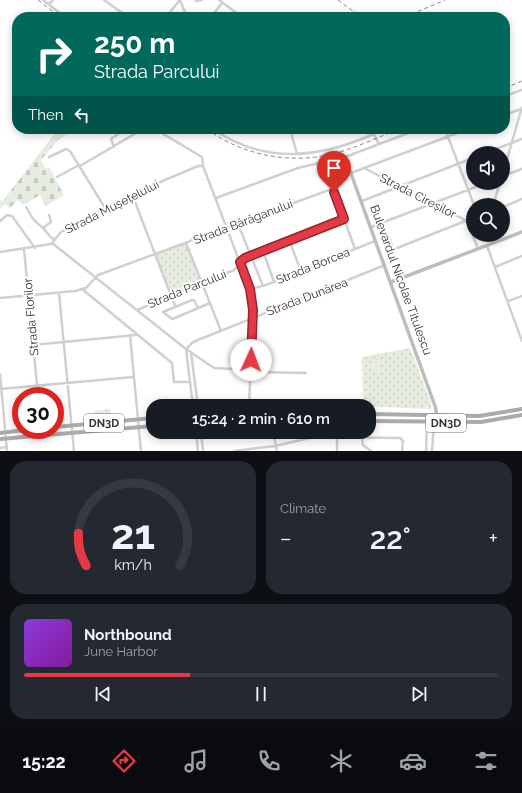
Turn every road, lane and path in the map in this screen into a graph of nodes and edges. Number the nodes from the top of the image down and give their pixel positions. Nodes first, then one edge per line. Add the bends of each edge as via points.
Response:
1 (43, 0) edge
2 (53, 0) edge
3 (104, 0) edge
4 (180, 0) edge
5 (202, 0) edge
6 (219, 0) edge
7 (196, 1) dead end
8 (222, 3) junction
9 (49, 4) junction
10 (59, 12) edge
11 (121, 12) edge
12 (170, 12) edge
13 (185, 12) edge
14 (215, 12) edge
15 (233, 12) edge
16 (522, 90) edge
17 (510, 94) edge
18 (522, 108) edge
19 (510, 113) edge
20 (118, 134) edge
21 (135, 134) edge
22 (164, 134) edge
23 (223, 134) edge
24 (291, 134) edge
25 (374, 134) joint
26 (406, 134) edge
27 (454, 134) edge
28 (448, 136) junction
29 (522, 139) edge
30 (512, 143) junction
31 (379, 144) junction
32 (504, 146) edge
33 (114, 147) junction
34 (510, 150) edge
35 (297, 154) junction
36 (49, 157) dead end
37 (345, 157) junction
38 (466, 160) edge
39 (459, 163) junction
40 (80, 166) junction
41 (203, 166) junction
42 (364, 168) junction
43 (522, 169) edge
44 (351, 173) junction
45 (510, 173) edge
46 (57, 177) dead end
47 (466, 182) edge
48 (398, 186) junction
49 (469, 190) joint
50 (132, 194) junction
51 (216, 198) junction
52 (472, 198) edge
53 (522, 199) edge
54 (362, 201) junction
55 (433, 203) junction
56 (510, 204) edge
57 (26, 207) dead end
58 (105, 208) junction
59 (49, 215) dead end
60 (344, 219) junction
61 (466, 220) edge
62 (466, 220) edge
63 (0, 221) edge
64 (238, 224) junction
65 (371, 227) junction
66 (44, 228) junction
67 (227, 228) junction
68 (522, 232) edge
69 (510, 237) edge
70 (55, 240) junction
71 (289, 240) junction
72 (390, 240) dead end
73 (376, 241) junction
74 (475, 242) edge
75 (498, 242) edge
76 (52, 243) junction
77 (186, 243) junction
78 (487, 246) junction
79 (35, 248) junction
80 (24, 249) junction
81 (355, 249) junction
82 (478, 249) junction
83 (262, 251) junction
84 (0, 252) edge
85 (156, 255) junction
86 (251, 256) junction
87 (522, 256) edge
88 (240, 262) junction
89 (385, 265) junction
90 (495, 267) junction
91 (301, 271) junction
92 (95, 277) junction
93 (202, 282) junction
94 (274, 282) junction
95 (391, 282) junction
96 (263, 286) junction
97 (82, 289) junction
98 (250, 289) junction
99 (59, 293) junction
100 (28, 295) junction
101 (170, 295) junction
102 (522, 296) edge
103 (0, 298) edge
104 (508, 301) junction
105 (210, 303) junction
106 (175, 306) junction
107 (198, 308) junction
108 (137, 310) junction
109 (252, 318) junction
110 (221, 331) junction
111 (137, 334) junction
112 (521, 334) edge
113 (130, 335) junction
114 (522, 341) edge
115 (64, 342) junction
116 (33, 345) junction
117 (186, 349) junction
118 (191, 353) junction
119 (251, 371) junction
120 (306, 373) dead end
121 (0, 374) edge
122 (133, 376) junction
123 (190, 382) junction
124 (67, 383) junction
125 (37, 385) junction
126 (1, 389) edge
127 (192, 399) edge
128 (197, 399) edge
129 (249, 399) edge
130 (522, 409) edge
131 (436, 410) junction
132 (376, 414) edge
133 (522, 415) edge
134 (432, 416) junction
135 (437, 416) junction
136 (146, 418) edge
137 (138, 419) junction
138 (376, 421) edge
139 (427, 423) junction
140 (434, 423) junction
141 (64, 426) edge
142 (71, 426) junction
143 (146, 426) edge
144 (139, 427) junction
145 (12, 431) edge
146 (5, 432) junction
147 (0, 433) edge
148 (72, 433) junction
149 (376, 438) edge
150 (0, 439) edge
151 (6, 439) junction
152 (197, 439) edge
153 (202, 439) edge
154 (274, 439) edge
155 (306, 439) edge
156 (337, 439) edge
157 (362, 439) edge
158 (275, 446) junction
159 (0, 448) edge
160 (7, 449) edge
161 (250, 450) edge
162 (74, 451) edge
163 (142, 451) edge
164 (198, 451) edge
165 (203, 451) edge
166 (234, 451) edge
167 (277, 451) edge
168 (337, 451) edge
169 (371, 451) edge
170 (402, 451) edge
171 (426, 451) edge
172 (432, 451) edge

1 - 9 street
2 - 9 street
3 - 11 street
4 - 12 street
4 - 13 street
5 - 7 street
6 - 8 street
8 - 14 street
8 - 15 street
9 - 10 street
16 - 17 street
18 - 19 street
18 - 30 street
20 - 33 street via 111,139
21 - 33 street
22 - 41 street via 202,157
23 - 35 street via 249,147
24 - 35 street
25 - 31 street
25 - 35 street via 331,150
26 - 31 street
27 - 28 street
28 - 39 street
28 - 42 street
29 - 30 street
30 - 32 street
30 - 34 street
31 - 37 street
33 - 40 street
36 - 40 street via 68,149
37 - 44 main road, Bulevardul Nicolae Titulescu
37 - 51 street via 298,168
38 - 39 street
39 - 47 street
39 - 48 street
40 - 46 street
40 - 58 street
41 - 50 street, Strada Mușețelului
41 - 51 street
42 - 44 street
42 - 48 street, Strada Cireșilor
43 - 45 street
44 - 54 main road, Bulevardul Nicolae Titulescu
48 - 54 street
48 - 55 street, Strada Cireșilor
49 - 52 street
49 - 55 street
50 - 58 street, Strada Mușețelului
50 - 85 street
51 - 67 street
53 - 56 street
54 - 65 main road, Bulevardul Nicolae Titulescu
55 - 61 street, Strada Cireșilor
55 - 65 street
57 - 66 street via 34,222
58 - 70 street, Strada Mușețelului via 61,232
59 - 66 street via 51,222
60 - 64 street, Strada Bărăganului via 335,194 331,190
60 - 71 street, Strada Parcului
60 - 81 street, Strada Bărăganului
62 - 72 street via 398,248 394,248
63 - 79 street via 8,215 12,216
64 - 67 street, Strada Bărăganului
64 - 86 street
65 - 73 main road, Bulevardul Nicolae Titulescu
66 - 70 street
67 - 77 street, Strada Bărăganului
67 - 88 street
68 - 69 main road
70 - 76 street, Strada Mușețelului
71 - 83 street, Strada Parcului
71 - 91 street
73 - 81 street, Strada Borcea
73 - 89 main road, Bulevardul Nicolae Titulescu
74 - 82 street, Strada Cireșilor
75 - 78 main road
76 - 79 street, Strada Mușețelului
76 - 92 street
77 - 85 street, Strada Bărăganului
77 - 93 street
78 - 82 main road
78 - 90 street
79 - 80 street, Strada Mușețelului
80 - 84 street, Strada Mușețelului
80 - 100 street, Strada Florilor
81 - 91 street, Strada Borcea
82 - 95 main road
83 - 86 street, Strada Parcului
83 - 94 street
85 - 92 street, Strada Bărăganului
85 - 101 street
86 - 88 street, Strada Parcului
86 - 96 street
87 - 90 street
88 - 93 street, Strada Parcului via 234,270
88 - 98 street
89 - 95 main road, Bulevardul Nicolae Titulescu
89 - 109 street, Strada Dunărea
90 - 104 street
91 - 94 street, Strada Borcea
92 - 97 street
92 - 108 street
93 - 101 street, Strada Parcului
93 - 105 street
94 - 96 street, Strada Borcea
95 - 131 main road, Bulevardul Nicolae Titulescu
96 - 98 street, Strada Borcea
97 - 99 street
97 - 111 street
98 - 109 street
99 - 100 street
99 - 115 street
100 - 103 street
100 - 116 street, Strada Florilor
101 - 106 street
101 - 108 street, Strada Parcului
102 - 104 street
104 - 112 street
105 - 107 street
105 - 110 street
106 - 107 street via 193,300
106 - 107 street via 163,313 172,319
108 - 117 street
109 - 110 street, Strada Dunărea
109 - 119 street
110 - 117 street, Strada Dunărea via 193,342
111 - 113 street
111 - 123 street via 172,363 174,382
112 - 114 street
113 - 115 street
113 - 122 street
115 - 116 street
115 - 124 street
116 - 125 street, Strada Florilor
117 - 118 street
117 - 123 street
118 - 119 street via 214,368
118 - 128 street
119 - 120 street
119 - 129 street
121 - 126 street
122 - 124 street
122 - 137 street
123 - 127 street
124 - 125 street
124 - 142 street
125 - 126 street
126 - 146 street
130 - 135 main road, DN3D via 486,416
131 - 134 main road
131 - 135 main road, Bulevardul Nicolae Titulescu
132 - 134 main road, DN3D
133 - 140 main road, DN3D via 481,422
134 - 135 main road, DN3D
134 - 139 main road
135 - 140 main road
136 - 137 main road, DN3D
137 - 142 main road, DN3D
137 - 144 street
138 - 139 main road, DN3D
139 - 140 main road, DN3D
139 - 171 street
140 - 172 street
141 - 142 main road, DN3D
142 - 148 street
143 - 144 main road, DN3D
144 - 148 main road, DN3D
144 - 163 street
145 - 146 main road
146 - 147 main road
146 - 151 street
148 - 151 main road, DN3D
148 - 162 street
149 - 170 street via 400,438 403,441
150 - 151 main road, DN3D
151 - 160 street
152 - 164 street
153 - 165 street
154 - 158 street
155 - 158 street
156 - 168 street
157 - 169 street via 363,445
158 - 161 street
158 - 167 street
159 - 160 street
161 - 166 street

